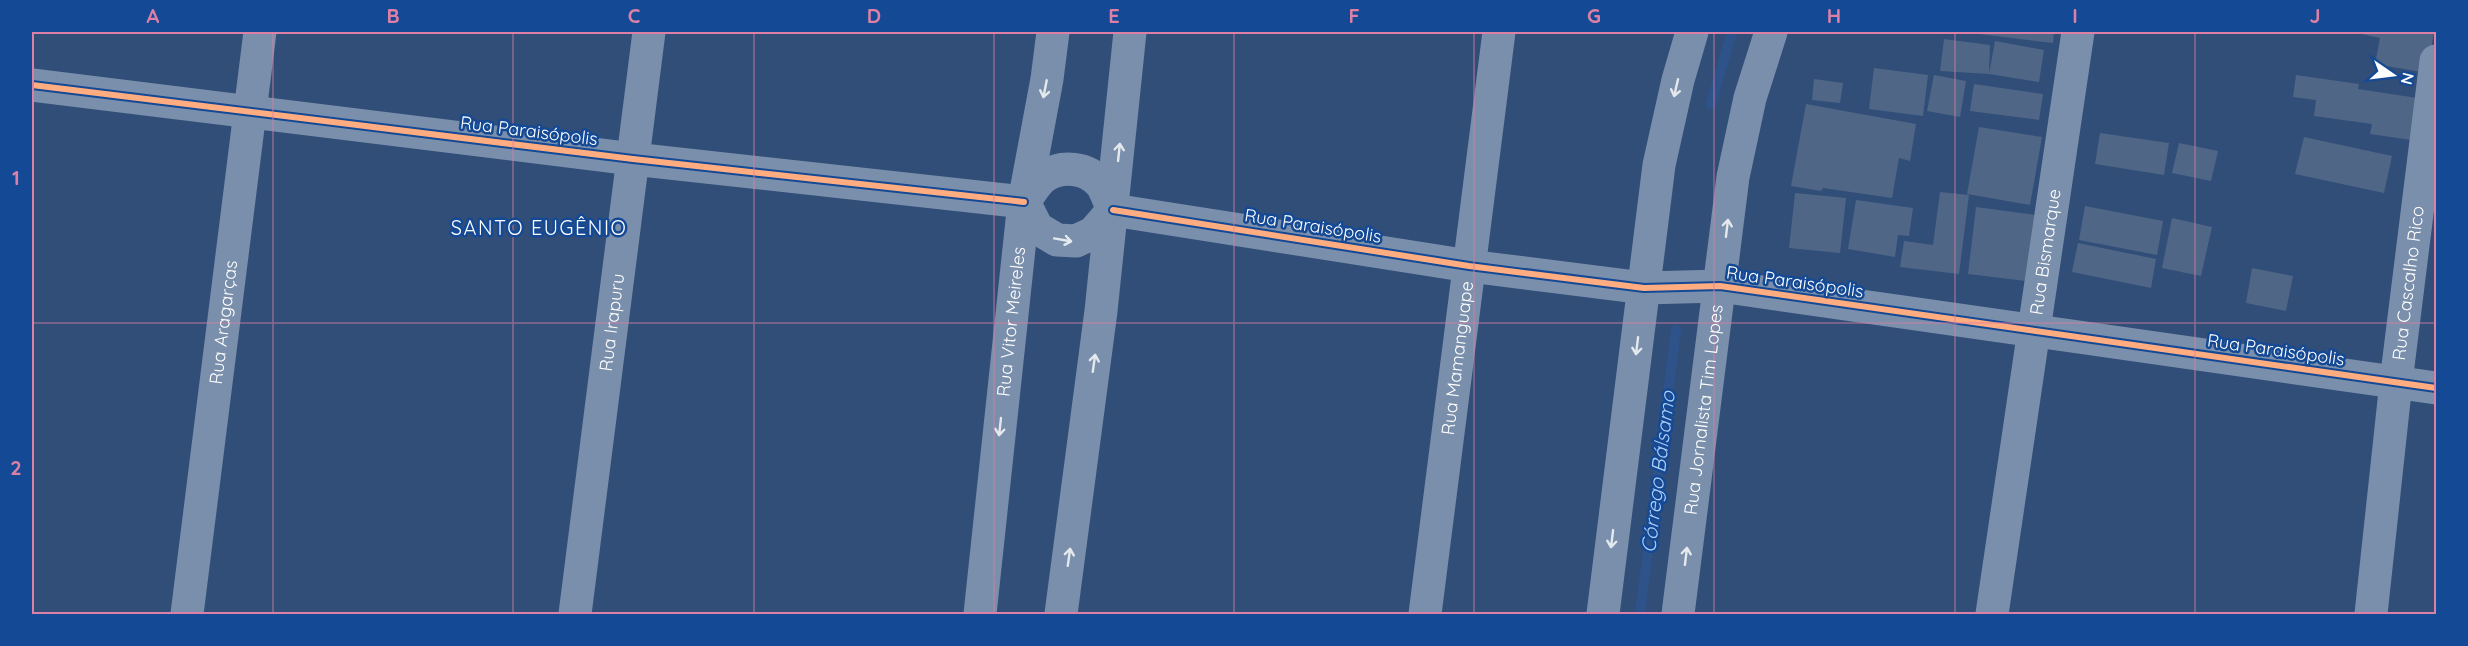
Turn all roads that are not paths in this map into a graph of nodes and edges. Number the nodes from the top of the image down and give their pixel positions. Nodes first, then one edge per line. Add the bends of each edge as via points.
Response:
1 (260, 32) edge
2 (649, 32) edge
3 (1053, 32) edge
4 (1131, 32) edge
5 (1499, 32) edge
6 (1692, 32) edge
7 (1771, 32) edge
8 (2078, 32) edge
9 (2436, 61) edge
10 (32, 85) edge
11 (250, 112) junction
12 (633, 159) junction
13 (1024, 202) junction
14 (1113, 210) junction
15 (1469, 266) junction
16 (1720, 286) junction
17 (1644, 288) junction
18 (2035, 331) junction
19 (2396, 382) junction
20 (2436, 388) edge
21 (187, 615) edge
22 (576, 615) edge
23 (980, 615) edge
24 (1061, 615) edge
25 (1425, 615) edge
26 (1603, 615) edge
27 (1678, 615) edge
28 (1992, 615) edge
29 (2371, 615) edge

1 - 11 street, Rua Aragarças
2 - 12 street, Rua Irapuru
3 -> 13 street, Rua Vitor Meireles
14 -> 4 street
5 - 15 street, Rua Mamanguape
6 -> 17 street via 1659,165
16 -> 7 street, Rua Jornalista Tim Lopes via 1733,177 1750,98
8 - 18 street, Rua Bismarque
9 - 19 street, Rua Cascalho Rico
10 - 11 street, Rua Paraisópolis
11 - 12 street, Rua Paraisópolis
11 - 21 street, Rua Aragarças
12 - 13 street, Rua Paraisópolis
12 - 22 street, Rua Irapuru
13 -> 14 street via 1037,228 1057,240 1076,241 1093,233
13 - 14 street via 1042,177 1058,169 1075,169 1101,184
13 -> 23 street, Rua Vitor Meireles
14 - 15 street, Rua Paraisópolis
24 -> 14 street
15 - 17 street, Rua Paraisópolis
15 - 25 street, Rua Mamanguape
16 - 17 street, Rua Paraisópolis
16 - 18 street, Rua Paraisópolis
27 -> 16 street, Rua Jornalista Tim Lopes
17 -> 26 street
18 - 19 street, Rua Paraisópolis
18 - 28 street, Rua Bismarque
19 - 20 street, Rua Paraisópolis
19 - 29 street, Rua Cascalho Rico

